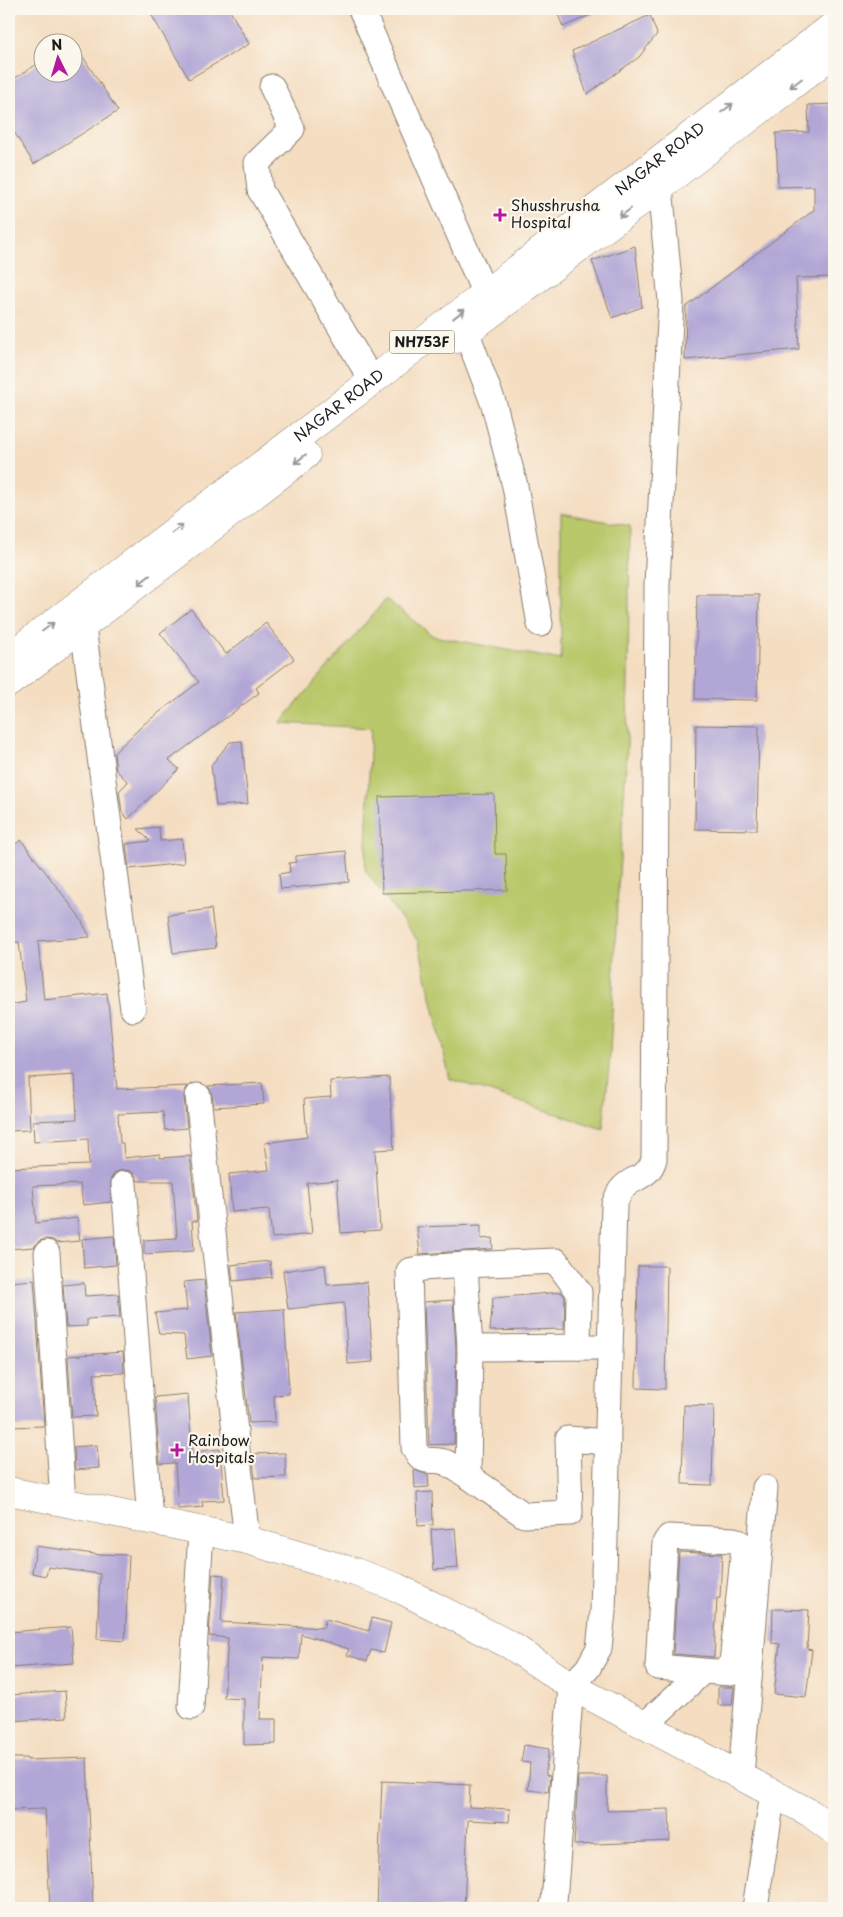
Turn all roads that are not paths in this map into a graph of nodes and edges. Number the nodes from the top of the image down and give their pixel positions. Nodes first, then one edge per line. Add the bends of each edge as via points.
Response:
1 (361, 9) edge
2 (834, 25) edge
3 (834, 53) edge
4 (272, 87) dead end
5 (660, 187) junction
6 (485, 294) junction
7 (466, 331) junction
8 (372, 381) junction
9 (540, 624) dead end
10 (84, 627) junction
11 (9, 657) edge
12 (9, 683) edge
13 (133, 1009) dead end
14 (198, 1096) dead end
15 (124, 1184) dead end
16 (47, 1253) dead end
17 (465, 1265) junction
18 (578, 1346) junction
19 (611, 1346) junction
20 (470, 1348) junction
21 (608, 1442) junction
22 (468, 1476) junction
23 (765, 1488) dead end
24 (9, 1491) edge
25 (63, 1502) junction
26 (150, 1520) junction
27 (201, 1530) junction
28 (247, 1540) junction
29 (702, 1671) junction
30 (571, 1686) junction
31 (191, 1707) dead end
32 (645, 1726) junction
33 (741, 1776) junction
34 (773, 1793) junction
35 (834, 1831) edge
36 (552, 1908) edge
37 (755, 1908) edge

1 - 6 street
6 -> 2 main road, NAGAR ROAD / NH753F
3 -> 5 main road, NAGAR ROAD / NH753F
4 - 8 street via 292,129 257,163 260,190
5 -> 7 main road, NAGAR ROAD / NH753F
5 - 19 street via 671,301 657,584 654,1159 646,1174 621,1190 614,1205
8 -> 6 main road, NAGAR ROAD / NH753F
7 - 9 street via 494,404 513,477
7 -> 10 main road, NAGAR ROAD / NH753F
11 -> 8 main road, NAGAR ROAD / NH753F
10 - 12 main road, NAGAR ROAD / NH753F
10 - 13 street
14 - 28 street
15 - 26 street
16 - 25 street
17 - 18 street via 556,1261 579,1292
17 - 20 street
17 - 22 street via 408,1271 408,1302 414,1448 418,1457 445,1462
18 - 19 street
18 - 20 street
19 - 21 street
20 - 22 street
21 - 22 street via 568,1439 570,1513 524,1516
21 - 30 street via 599,1648 588,1668
23 - 33 street
24 - 25 main road
25 - 26 main road
26 - 27 main road
27 - 28 main road
27 - 31 street
28 - 30 main road via 396,1587 510,1645
29 - 29 street via 731,1672 744,1548 734,1540 669,1537 665,1543 658,1667
29 - 32 street
30 - 32 main road
30 - 36 street
32 - 33 main road
33 - 34 main road
34 - 35 main road via 810,1813
34 - 37 street

